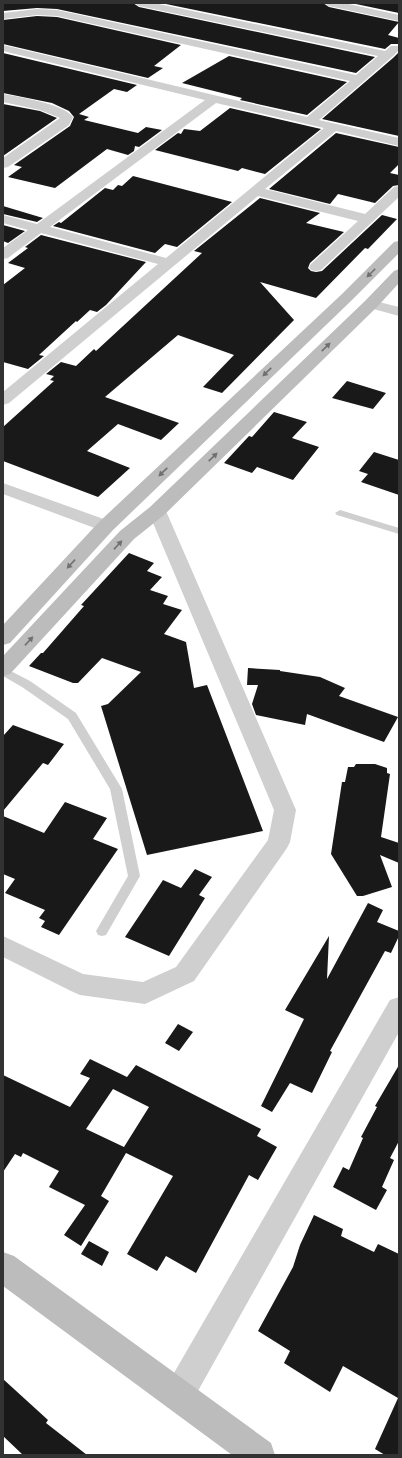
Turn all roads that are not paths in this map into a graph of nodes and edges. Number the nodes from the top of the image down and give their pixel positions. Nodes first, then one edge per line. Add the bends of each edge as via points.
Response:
1 (139, 3) edge
2 (329, 3) edge
3 (3, 16) edge
4 (399, 18) edge
5 (399, 46) edge
6 (3, 48) edge
7 (388, 54) junction
8 (358, 79) junction
9 (3, 98) edge
10 (214, 99) junction
11 (310, 120) junction
12 (334, 126) junction
13 (399, 142) edge
14 (3, 164) edge
15 (399, 190) edge
16 (256, 191) junction
17 (368, 219) junction
18 (3, 220) edge
19 (38, 229) junction
20 (399, 245) edge
21 (3, 255) edge
22 (169, 263) junction
23 (316, 267) dead end
24 (399, 274) edge
25 (371, 304) junction
26 (397, 309) edge
27 (283, 358) junction
28 (308, 365) junction
29 (3, 400) edge
30 (3, 488) edge
31 (157, 511) junction
32 (340, 513) dead end
33 (106, 526) junction
34 (399, 531) edge
35 (3, 638) edge
36 (3, 670) edge
37 (102, 931) dead end
38 (3, 946) edge
39 (399, 1008) edge
40 (3, 1267) edge
41 (178, 1396) junction
42 (259, 1455) edge

1 - 7 street
2 - 4 street
3 - 8 street via 37,12 57,13
5 - 7 street
6 - 10 street
7 - 8 street
8 - 11 street
9 - 14 street via 47,109 67,118 65,122
10 - 11 street
10 - 19 street
11 - 12 street
12 - 13 street
12 - 16 street
15 - 17 street
16 - 17 street
16 - 22 street
17 - 23 street
18 - 19 street
19 - 21 street
19 - 22 street
20 -> 27 street
22 - 29 street
24 - 25 street
25 - 26 street
28 -> 25 street
27 - 28 street
27 -> 33 street
31 -> 28 street
30 - 33 street
36 -> 31 street via 127,535
31 - 38 street via 285,810 279,842 185,974 145,993 80,984
32 - 34 lane
33 -> 35 street
36 - 37 lane via 72,716 116,789 134,876
39 - 41 street
40 - 41 street
41 - 42 street

